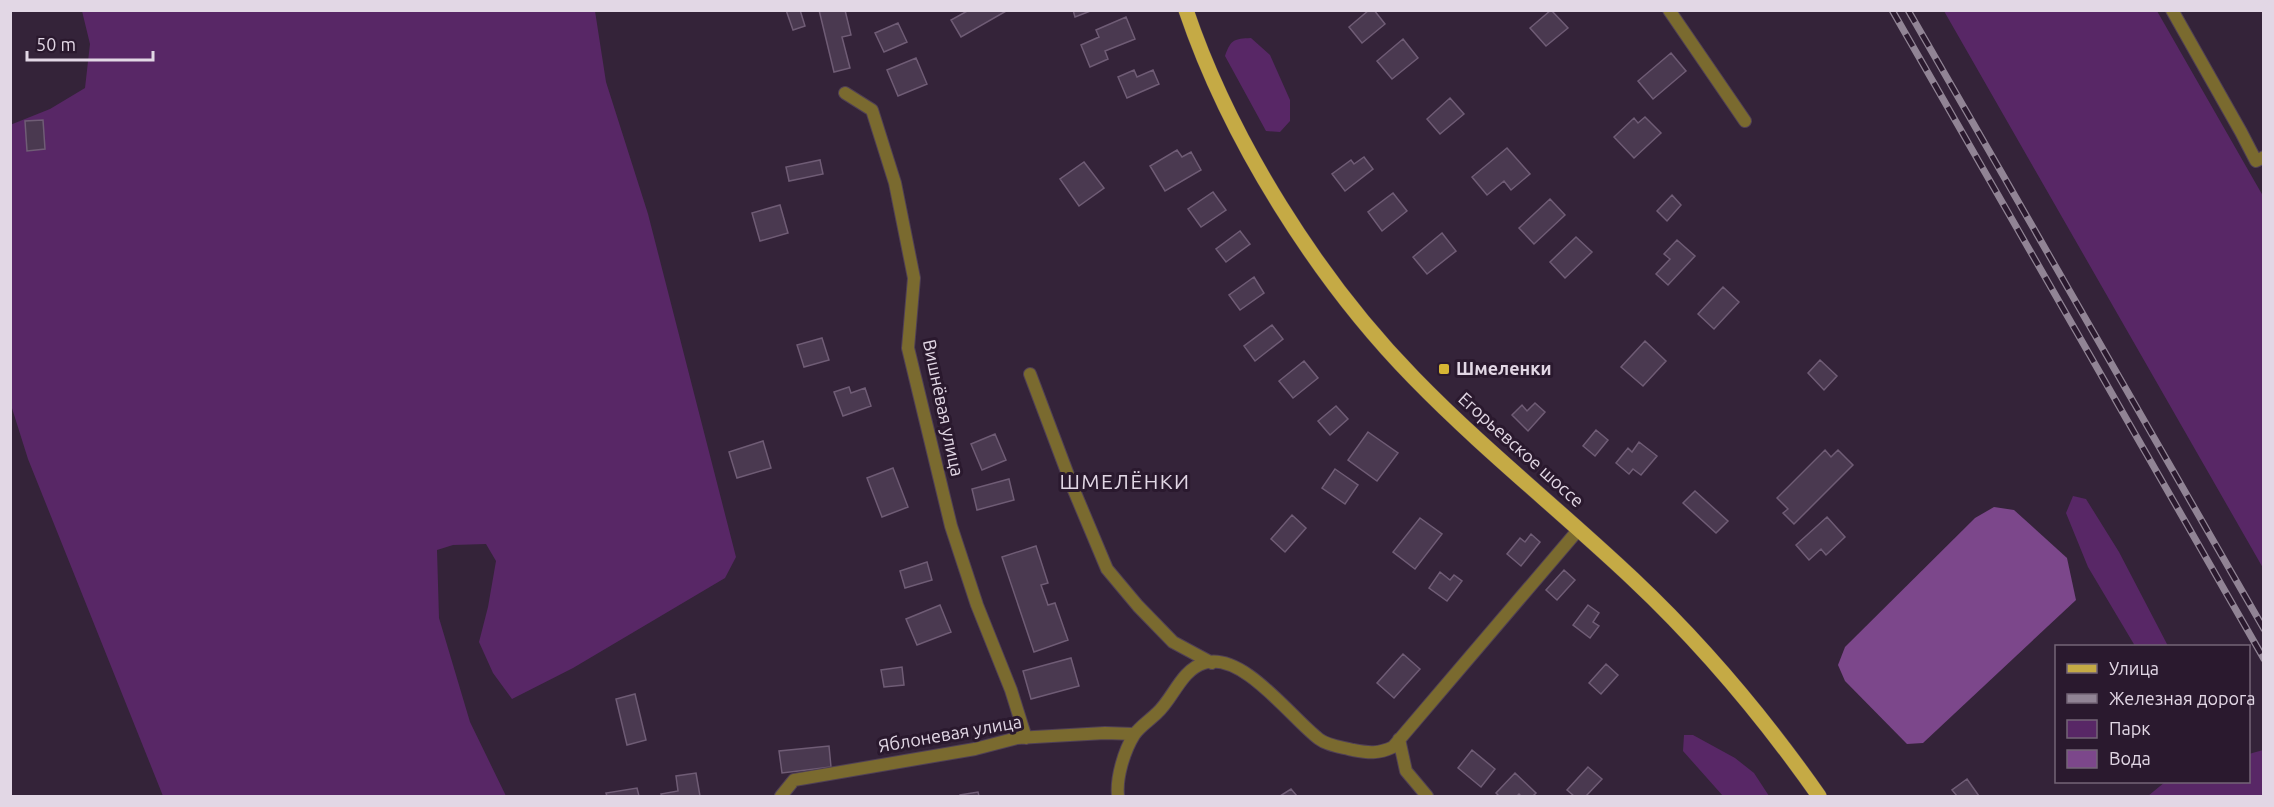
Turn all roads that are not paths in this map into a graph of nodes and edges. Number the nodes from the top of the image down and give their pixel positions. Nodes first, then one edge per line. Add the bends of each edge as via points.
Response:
1 (1186, 10) edge
2 (1669, 10) edge
3 (2172, 10) edge
4 (845, 93) dead end
5 (1745, 121) dead end
6 (2260, 159) edge
7 (1030, 374) dead end
8 (1579, 529) junction
9 (1212, 663) junction
10 (1134, 734) junction
11 (1026, 738) junction
12 (1400, 739) junction
13 (781, 796) edge
14 (1118, 796) edge
15 (1427, 796) edge
16 (1819, 796) edge

1 - 8 main road, Егорьевское шоссе via 1201,54 1241,137 1323,270 1414,378
2 - 5 street
3 - 6 street
4 - 11 street, Вишнёвая улица via 872,110 895,183 914,278 908,348 951,526
7 - 9 street via 1107,569 1173,642
8 - 12 street
8 - 16 main road, Егорьевское шоссе via 1691,638
9 - 10 street via 1203,663 1190,672 1162,709
9 - 12 street via 1238,669 1265,688 1320,740 1378,753
10 - 11 street, Яблоневая улица
10 - 14 street via 1123,763
11 - 13 street, Яблоневая улица via 794,780
12 - 15 street via 1406,771

